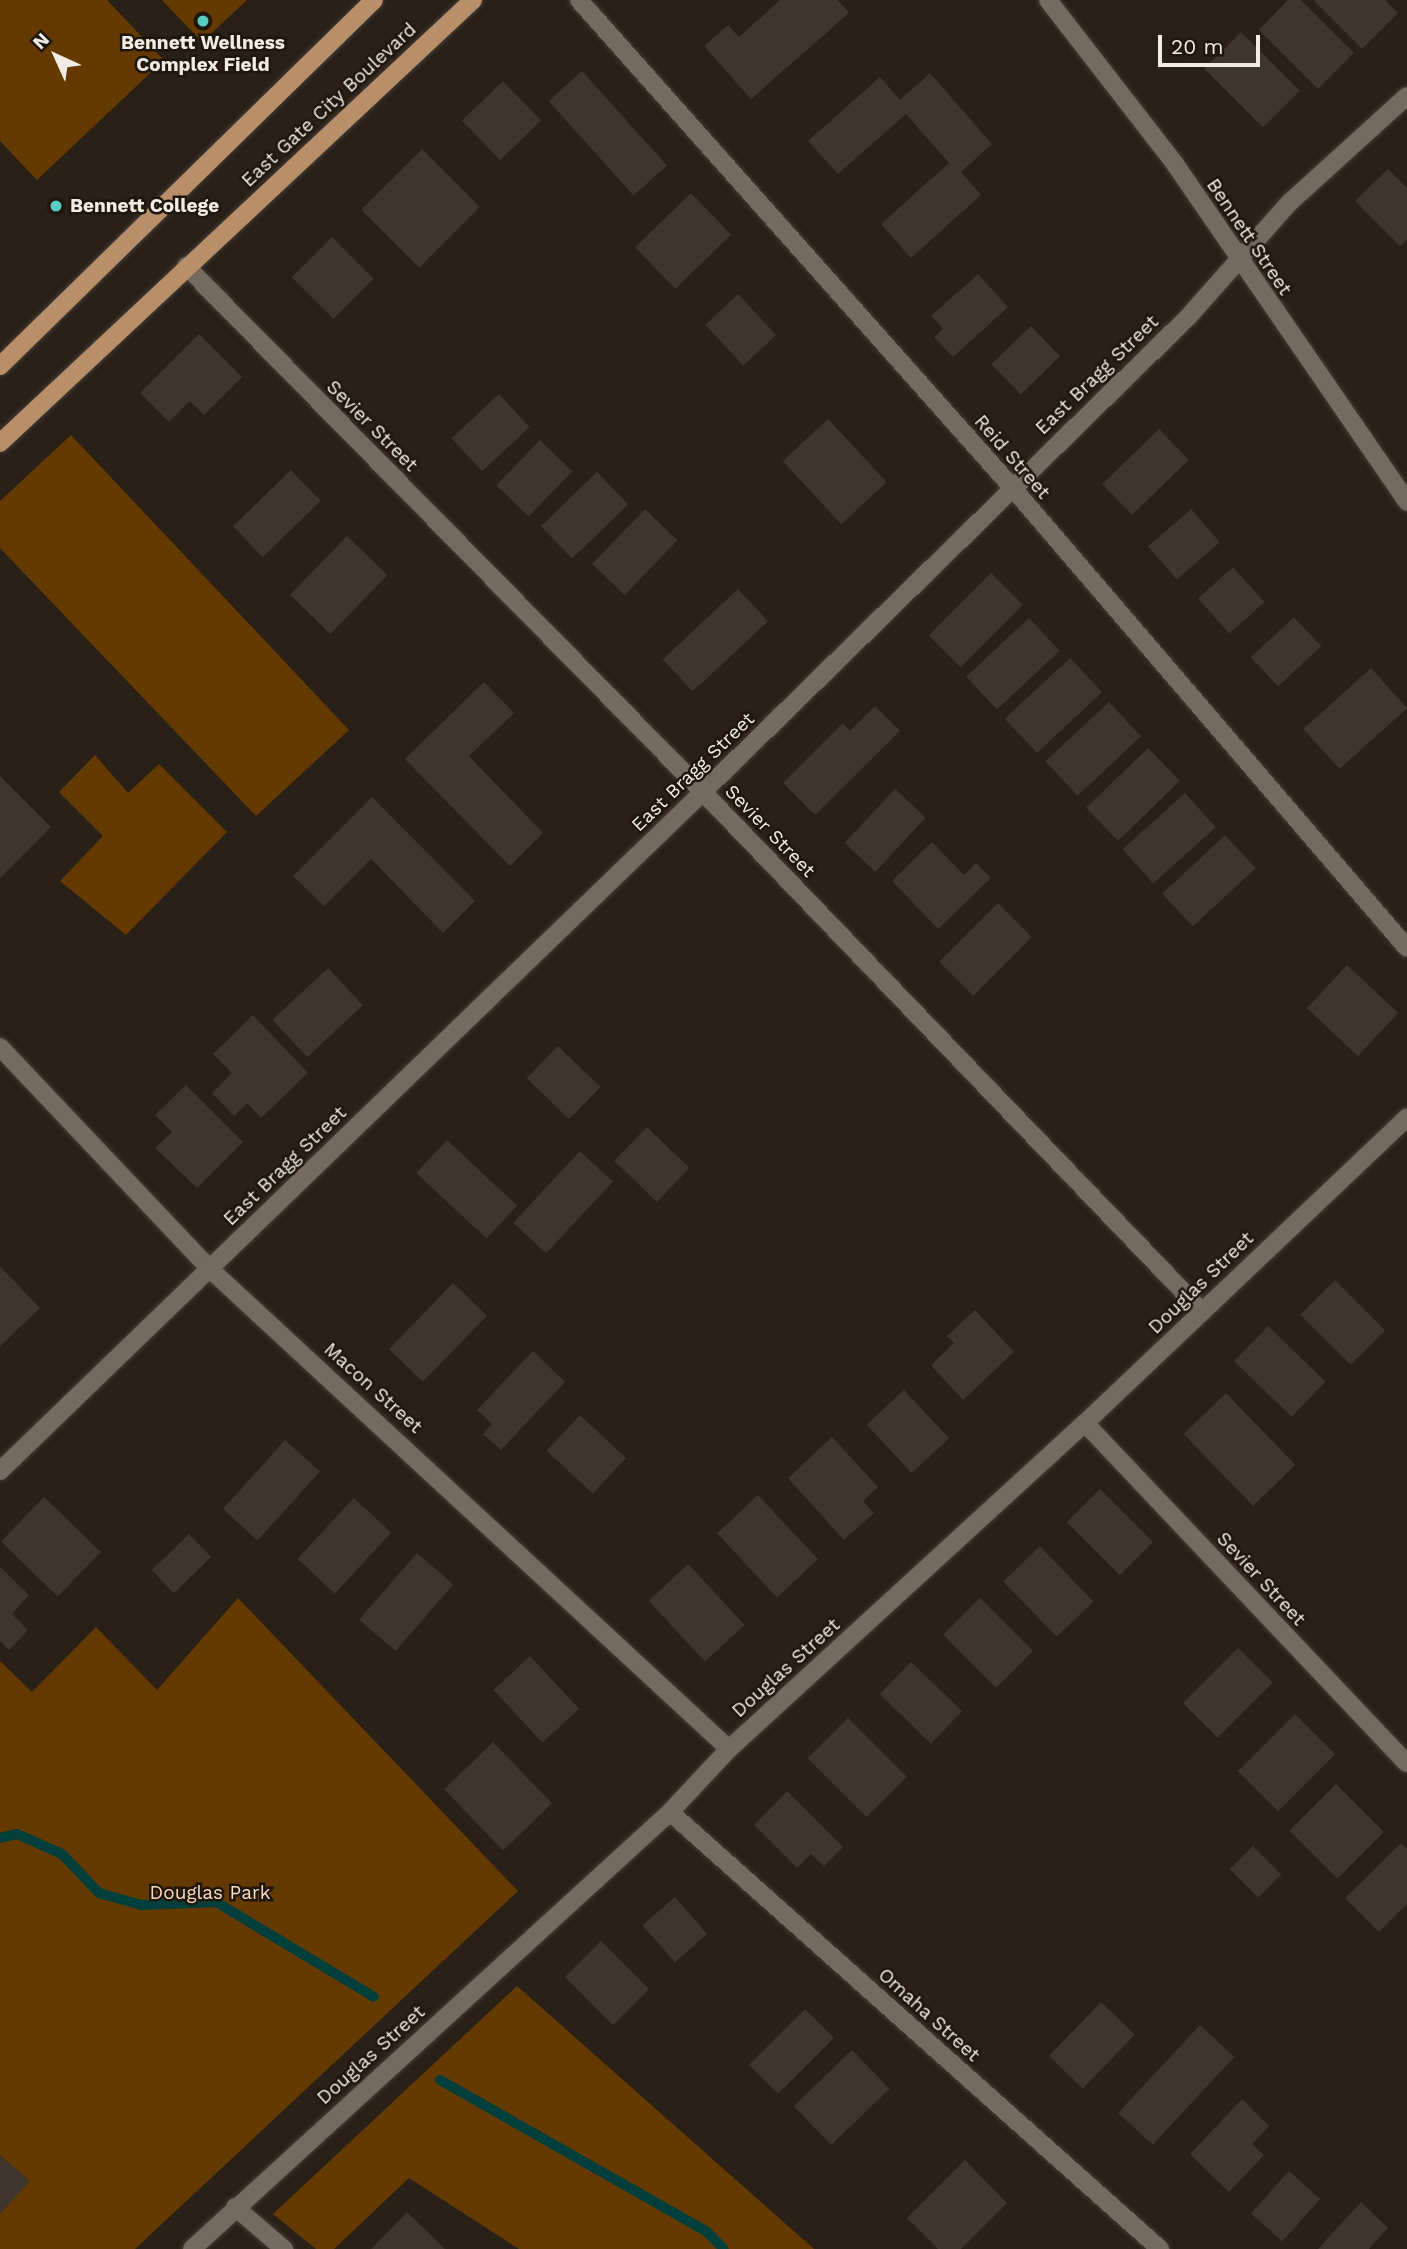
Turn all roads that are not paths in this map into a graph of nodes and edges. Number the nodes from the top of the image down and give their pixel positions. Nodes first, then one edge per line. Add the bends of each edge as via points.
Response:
1 (374, 0) edge
2 (473, 0) edge
3 (579, 0) edge
4 (1048, 0) edge
5 (1407, 96) edge
6 (1238, 260) junction
7 (186, 266) junction
8 (0, 366) edge
9 (0, 443) edge
10 (1011, 486) junction
11 (1407, 502) edge
12 (703, 792) junction
13 (1407, 948) edge
14 (0, 1047) edge
15 (1407, 1117) edge
16 (210, 1269) junction
17 (1201, 1310) junction
18 (1084, 1423) junction
19 (0, 1471) edge
20 (729, 1749) junction
21 (1407, 1763) edge
22 (670, 1812) junction
23 (235, 2207) junction
24 (192, 2249) edge
25 (284, 2249) edge
26 (1160, 2249) edge

1 - 8 main road
2 - 7 main road, East Gate City Boulevard
3 - 10 street, Reid Street
4 - 6 street, Bennett Street via 1175,164
5 - 6 street, East Bragg Street via 1289,203
6 - 10 street, East Bragg Street via 1189,316
6 - 11 street, Bennett Street
7 - 9 main road, East Gate City Boulevard
7 - 12 street, Sevier Street
10 - 12 street, East Bragg Street
10 - 13 street, Reid Street
12 - 16 street, East Bragg Street
12 - 17 street, Sevier Street
14 - 16 street, Macon Street
15 - 17 street, Douglas Street
16 - 19 street, East Bragg Street
16 - 20 street, Macon Street
17 - 18 street, Douglas Street
18 - 20 street, Douglas Street
18 - 21 street, Sevier Street
20 - 22 street, Douglas Street
22 - 23 street, Douglas Street
22 - 26 street, Omaha Street
23 - 24 street, Douglas Street
23 - 25 street

